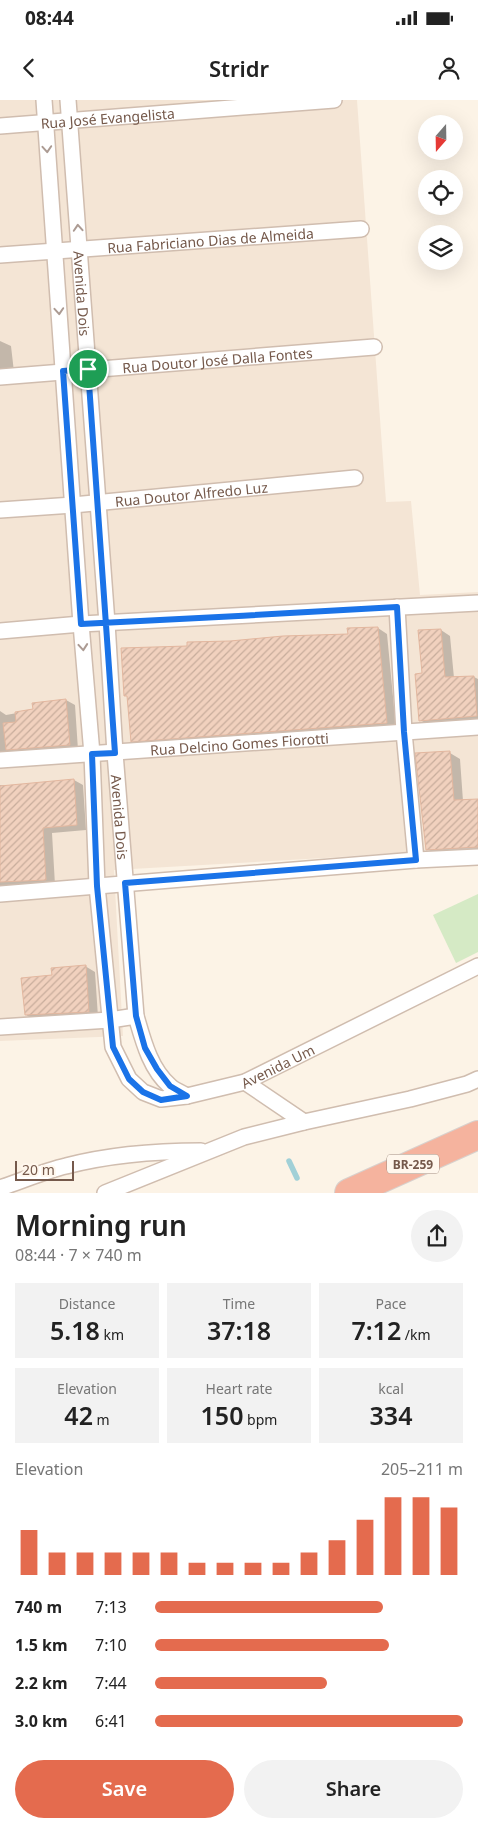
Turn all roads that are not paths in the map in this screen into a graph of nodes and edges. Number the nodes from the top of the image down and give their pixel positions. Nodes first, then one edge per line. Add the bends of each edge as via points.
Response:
1 (44, 100) edge
2 (68, 100) edge
3 (334, 100) edge
4 (70, 122) junction
5 (46, 123) junction
6 (0, 126) edge
7 (361, 229) dead end
8 (79, 248) junction
9 (55, 250) junction
10 (0, 255) edge
11 (374, 347) dead end
12 (88, 369) junction
13 (63, 371) junction
14 (0, 377) edge
15 (355, 478) dead end
16 (98, 502) junction
17 (73, 505) junction
18 (0, 510) edge
19 (478, 603) edge
20 (397, 607) junction
21 (107, 623) junction
22 (81, 624) junction
23 (0, 631) edge
24 (478, 727) edge
25 (404, 732) junction
26 (115, 753) junction
27 (92, 754) junction
28 (0, 760) edge
29 (478, 857) edge
30 (416, 860) junction
31 (125, 883) junction
32 (97, 886) junction
33 (0, 894) edge
34 (478, 966) edge
35 (136, 1016) junction
36 (110, 1020) junction
37 (0, 1026) edge
38 (478, 1079) edge
39 (245, 1082) junction
40 (187, 1096) junction
41 (304, 1122) junction
42 (478, 1134) edge
43 (208, 1151) junction
44 (0, 1188) edge
45 (105, 1193) edge
46 (349, 1193) edge

1 - 5 street, Avenida Dois
2 - 4 street, Avenida Dois
3 - 4 street, Rua José Evangelista
4 - 5 street, Rua José Evangelista
8 -> 4 street, Avenida Dois
5 - 6 street, Rua José Evangelista
5 -> 9 street, Avenida Dois
7 - 8 street, Rua Fabriciano Dias de Almeida
8 - 9 street, Rua Fabriciano Dias de Almeida
8 - 12 street, Avenida Dois
9 - 10 street, Rua Fabriciano Dias de Almeida
9 -> 13 street, Avenida Dois
11 - 12 street, Rua Doutor José Dalla Fontes
12 - 13 street, Rua Doutor José Dalla Fontes
12 - 16 street, Avenida Dois
13 - 14 street, Rua Doutor José Dalla Fontes
13 - 17 street, Avenida Dois
15 - 16 street, Rua Doutor Alfredo Luz
16 - 17 street, Rua Doutor Alfredo Luz
16 - 21 street, Avenida Dois
17 - 18 street, Rua Doutor Alfredo Luz
17 - 22 street, Avenida Dois
19 - 20 street
20 - 21 street
20 - 25 street
21 - 22 street
21 - 26 street, Avenida Dois
22 - 23 street
22 -> 27 street, Avenida Dois
24 - 25 street, Rua Delcino Gomes Fiorotti
25 - 26 street, Rua Delcino Gomes Fiorotti
25 - 30 street
26 - 27 street, Rua Delcino Gomes Fiorotti
26 - 31 street, Avenida Dois
27 - 28 street, Rua Delcino Gomes Fiorotti
27 - 32 street, Avenida Dois
29 - 30 street
30 - 31 street
31 - 32 street
31 - 35 street, Avenida Dois
32 - 33 street
32 - 36 street, Avenida Dois
34 - 39 street, Avenida Um
35 - 36 street
35 - 40 street, Avenida Dois via 145,1048 157,1069 170,1086
36 - 37 street
36 - 40 street, Avenida Um via 113,1047 129,1079 143,1092 161,1100
38 - 41 street via 410,1100
39 - 40 street, Avenida Um
39 - 41 street
41 - 43 street via 244,1137
42 - 46 highway, BR-259
43 - 44 street via 158,1151 115,1156 65,1166
43 - 45 street

